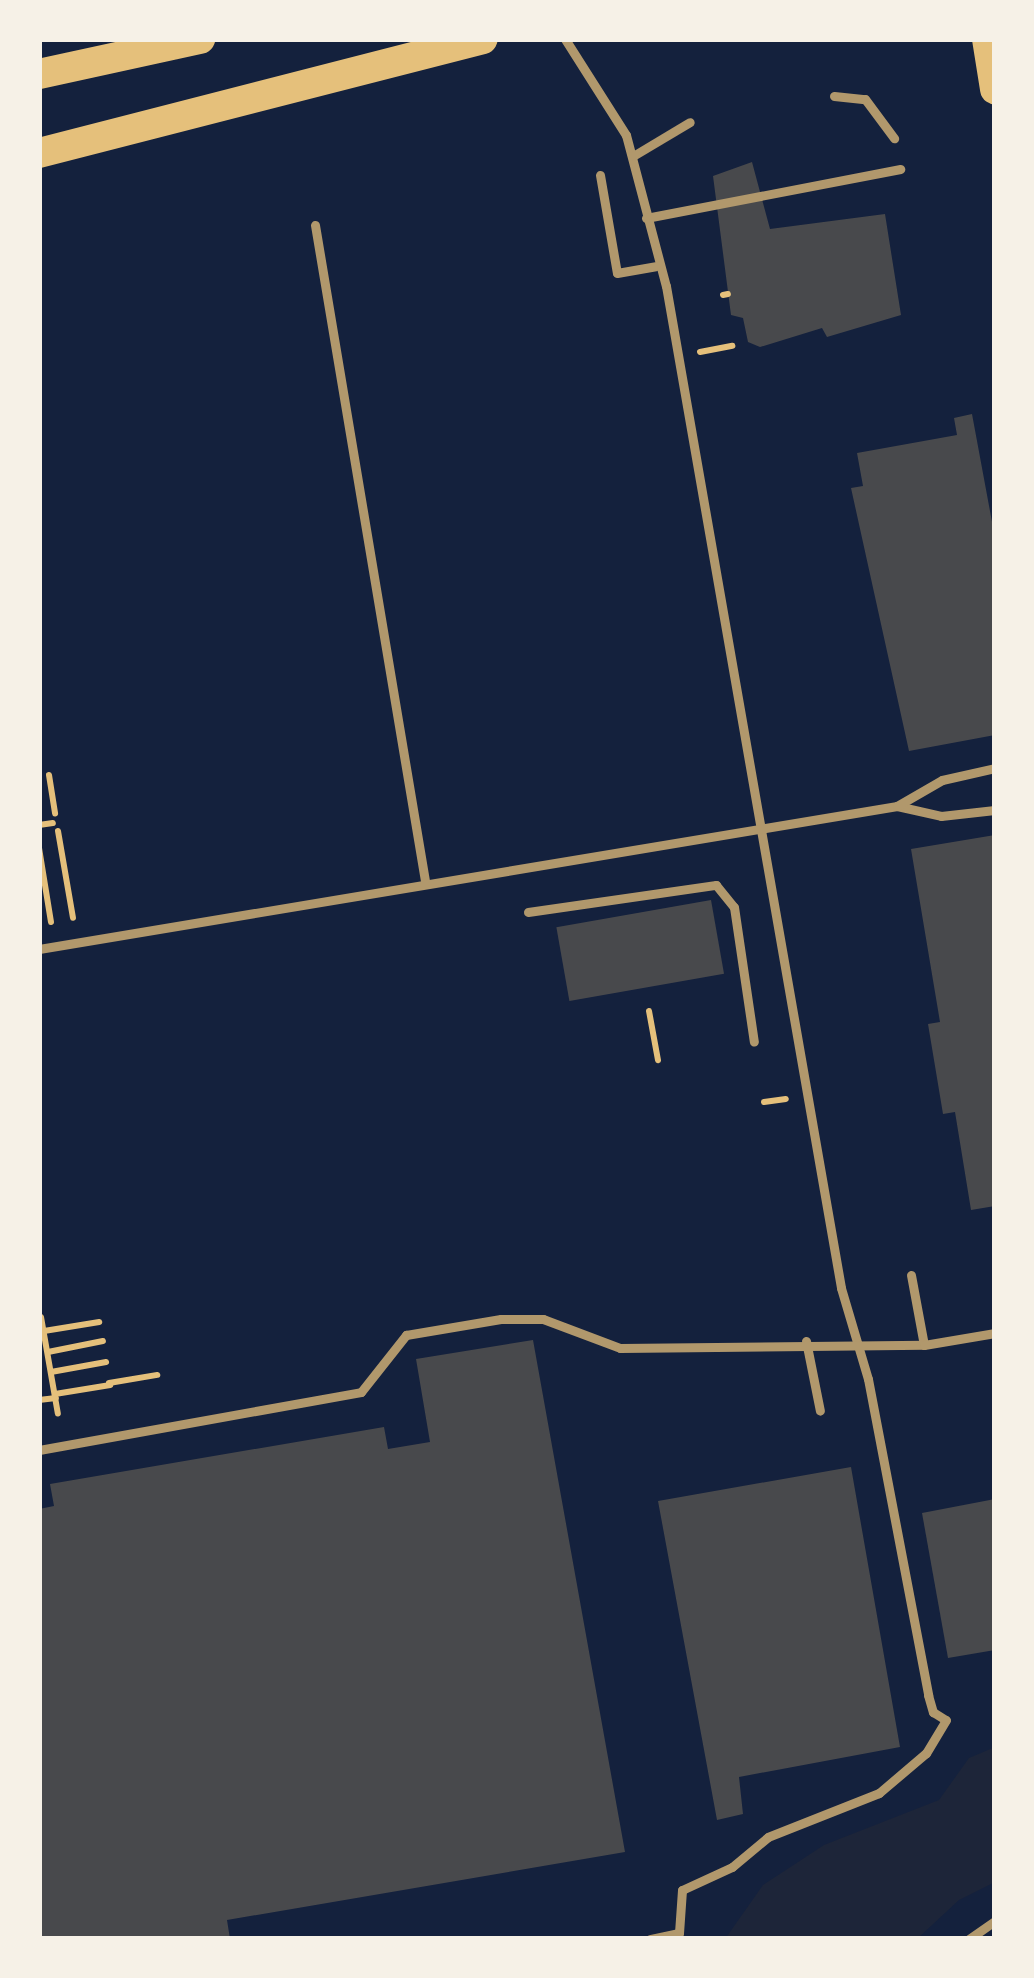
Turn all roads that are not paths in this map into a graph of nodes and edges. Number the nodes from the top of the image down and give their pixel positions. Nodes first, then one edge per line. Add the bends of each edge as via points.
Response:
1 (200, 39) edge
2 (483, 39) edge
3 (565, 39) edge
4 (987, 39) edge
5 (39, 74) edge
6 (995, 89) edge
7 (834, 96) dead end
8 (690, 122) dead end
9 (894, 138) dead end
10 (39, 153) edge
11 (634, 156) junction
12 (901, 169) dead end
13 (600, 176) dead end
14 (646, 218) junction
15 (315, 225) dead end
16 (655, 266) junction
17 (995, 768) edge
18 (897, 806) junction
19 (995, 810) edge
20 (761, 826) junction
21 (425, 881) junction
22 (528, 912) dead end
23 (39, 949) edge
24 (754, 1042) dead end
25 (911, 1275) dead end
26 (995, 1333) edge
27 (806, 1341) junction
28 (857, 1342) junction
29 (924, 1345) junction
30 (820, 1411) dead end
31 (39, 1450) edge
32 (995, 1921) edge
33 (650, 1939) edge
34 (969, 1939) edge

1 - 5 main road
2 - 10 main road
3 - 11 lane
4 - 6 main road
7 - 9 lane via 865,99
8 - 11 lane
11 - 14 lane
12 - 14 lane
13 - 16 lane via 617,273
14 - 16 lane
15 - 21 lane
16 - 20 lane via 668,297
17 - 18 lane via 942,780
18 - 19 lane via 941,816
18 - 20 lane
20 - 21 lane
20 - 28 lane
21 - 23 lane
22 - 24 lane via 716,885 734,907
25 - 29 lane
26 - 29 lane
27 - 28 lane
27 - 30 lane
27 - 31 lane via 620,1348 543,1319 501,1319 406,1335 361,1391
28 - 29 lane
28 - 33 lane via 928,1695 946,1720 926,1753 879,1793 768,1837 732,1867 682,1890 679,1933
32 - 34 lane

